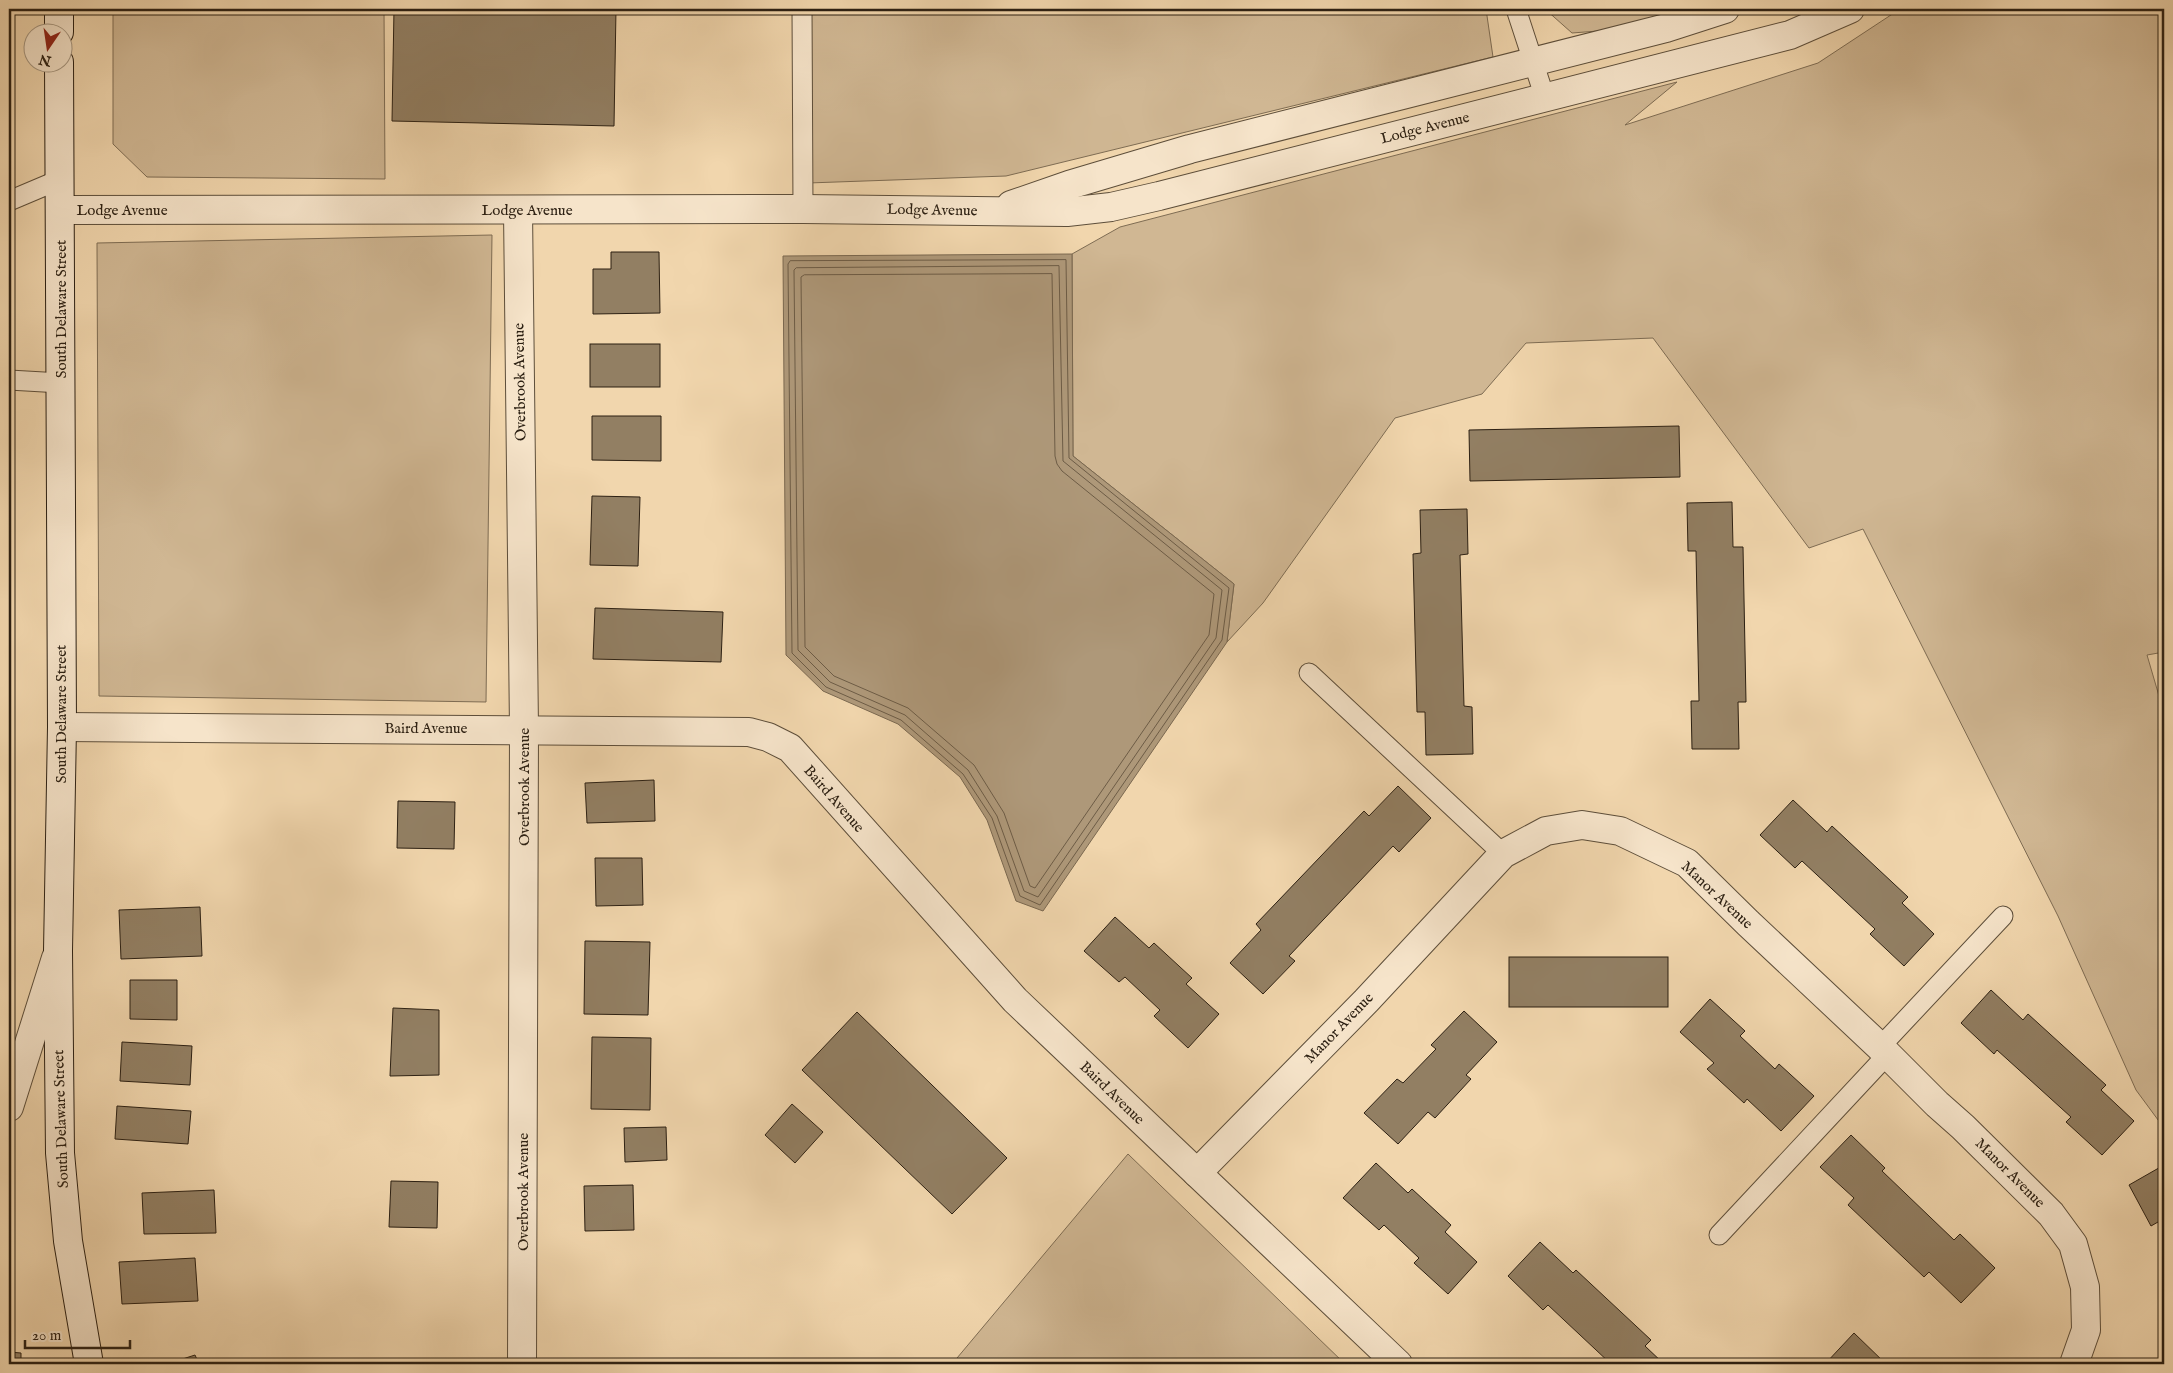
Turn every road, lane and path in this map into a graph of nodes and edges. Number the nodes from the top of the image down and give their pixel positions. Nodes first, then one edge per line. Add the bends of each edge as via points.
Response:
1 (59, 9) edge
2 (802, 9) edge
3 (1516, 9) edge
4 (1725, 9) edge
5 (1850, 9) edge
6 (59, 22) edge
7 (1532, 61) junction
8 (60, 72) edge
9 (1545, 98) junction
10 (61, 180) junction
11 (9, 201) edge
12 (803, 209) junction
13 (61, 210) junction
14 (518, 210) junction
15 (993, 211) junction
16 (9, 380) edge
17 (62, 383) junction
18 (1309, 673) dead end
19 (62, 727) junction
20 (524, 729) junction
21 (1503, 854) junction
22 (2003, 916) dead end
23 (58, 951) junction
24 (1884, 1051) junction
25 (9, 1107) edge
26 (1197, 1173) junction
27 (1719, 1235) dead end
28 (89, 1364) edge
29 (522, 1364) edge
30 (1398, 1364) edge
31 (2074, 1364) edge

1 - 6 street
2 - 12 lane
3 - 7 lane
4 - 7 street, Lodge Avenue via 1666,28
5 - 9 street, Lodge Avenue via 1790,35
7 - 9 lane
7 - 15 street, Lodge Avenue via 1190,149
8 - 10 street, South Delaware Street
9 - 15 street, Lodge Avenue via 1111,207 1066,212
10 - 11 lane
10 - 13 street, South Delaware Street
12 - 14 street, Lodge Avenue
12 - 15 street, Lodge Avenue
13 - 14 street, Lodge Avenue
13 - 17 street, South Delaware Street
14 - 20 street, Overbrook Avenue
16 - 17 lane
17 - 19 street, South Delaware Street
18 - 21 lane
19 - 20 street, Baird Avenue
19 - 23 street, South Delaware Street
20 - 26 street, Baird Avenue via 749,732 790,748 1015,1000
20 - 29 street, Overbrook Avenue
21 - 24 street, Manor Avenue via 1546,831 1582,825 1620,831 1655,846 1687,863
21 - 26 street, Manor Avenue via 1366,1001
22 - 24 lane
23 - 25 street
23 - 28 street, South Delaware Street via 60,1153 68,1241
24 - 27 lane
24 - 31 street, Manor Avenue via 2051,1214 2073,1244 2085,1288 2086,1330
26 - 30 street, Baird Avenue

